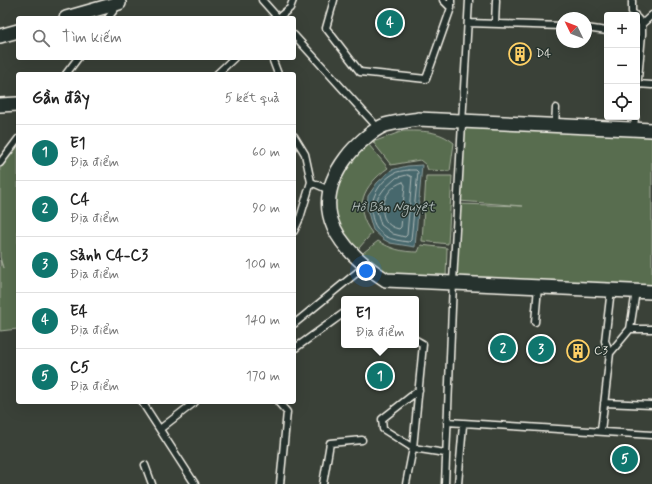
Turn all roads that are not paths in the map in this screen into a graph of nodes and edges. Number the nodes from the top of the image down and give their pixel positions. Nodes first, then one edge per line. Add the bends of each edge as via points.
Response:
1 (262, 0) edge
2 (293, 0) edge
3 (334, 0) edge
4 (443, 0) edge
5 (450, 0) edge
6 (469, 0) edge
7 (496, 0) edge
8 (632, 0) edge
9 (120, 2) edge
10 (451, 8) junction
11 (632, 12) edge
12 (652, 15) edge
13 (73, 16) edge
14 (110, 16) edge
15 (276, 16) edge
16 (280, 16) edge
17 (640, 22) edge
18 (468, 23) junction
19 (496, 24) junction
20 (642, 24) junction
21 (556, 26) edge
22 (592, 29) edge
23 (604, 31) edge
24 (16, 32) edge
25 (640, 34) edge
26 (0, 36) edge
27 (296, 37) edge
28 (76, 60) edge
29 (232, 60) edge
30 (273, 60) edge
31 (68, 72) edge
32 (219, 72) edge
33 (277, 72) edge
34 (640, 84) edge
35 (652, 85) edge
36 (16, 104) edge
37 (0, 105) edge
38 (556, 108) dead end
39 (463, 120) junction
40 (634, 123) edge
41 (554, 128) junction
42 (379, 129) junction
43 (652, 130) edge
44 (296, 139) edge
45 (16, 144) edge
46 (0, 163) edge
47 (310, 182) junction
48 (329, 190) junction
49 (296, 227) edge
50 (365, 266) junction
51 (453, 282) junction
52 (538, 287) junction
53 (611, 290) junction
54 (636, 291) junction
55 (652, 292) edge
56 (341, 315) edge
57 (296, 322) edge
58 (535, 322) dead end
59 (630, 329) junction
60 (652, 329) edge
61 (419, 342) edge
62 (296, 348) edge
63 (610, 352) junction
64 (419, 390) junction
65 (604, 403) junction
66 (143, 404) edge
67 (192, 404) edge
68 (280, 404) edge
69 (652, 405) edge
70 (447, 422) junction
71 (463, 425) junction
72 (160, 429) junction
73 (600, 431) junction
74 (652, 435) edge
75 (362, 440) dead end
76 (413, 448) junction
77 (445, 453) junction
78 (145, 465) dead end
79 (152, 484) edge
80 (195, 484) edge
81 (280, 484) edge
82 (323, 484) edge
83 (406, 484) edge
84 (445, 484) edge
85 (458, 484) edge

1 - 15 lane
2 - 16 lane via 290,8
3 - 10 lane via 326,28 360,72 426,79
4 - 10 lane
5 - 10 lane
6 - 18 lane
7 - 19 lane
8 - 11 lane
9 - 13 street
9 - 14 lane
12 - 20 lane
17 - 20 lane
18 - 19 lane
18 - 39 lane
19 - 21 lane
20 - 25 lane
22 - 23 lane
24 - 26 street
27 - 42 lane
28 - 31 lane
29 - 32 lane
30 - 33 lane
34 - 35 lane
36 - 37 street
38 - 41 lane
39 - 41 street
39 - 42 street via 418,119 384,125
39 - 51 lane
40 - 41 street
40 - 43 street
42 - 48 street via 354,147 336,172
44 - 47 lane via 305,154
45 - 46 lane
47 - 48 lane
47 - 49 lane
48 - 50 street via 328,205 343,245
50 - 51 street via 386,280
50 - 57 lane
51 - 52 street
51 - 70 lane
52 - 53 street
52 - 58 lane
53 - 54 street
53 - 63 lane via 605,341
54 - 55 street
54 - 59 lane
56 - 62 lane
59 - 60 lane
59 - 63 lane
61 - 64 lane via 423,344
63 - 65 lane
64 - 76 lane
64 - 76 lane via 382,419 383,429
65 - 69 lane
65 - 73 lane
66 - 72 lane
67 - 72 lane
68 - 81 lane via 286,412
70 - 71 lane
70 - 77 lane
71 - 73 lane
71 - 85 lane
72 - 80 lane
73 - 74 lane
75 - 82 lane via 330,443
76 - 77 lane
76 - 83 lane
77 - 84 lane
78 - 79 lane

